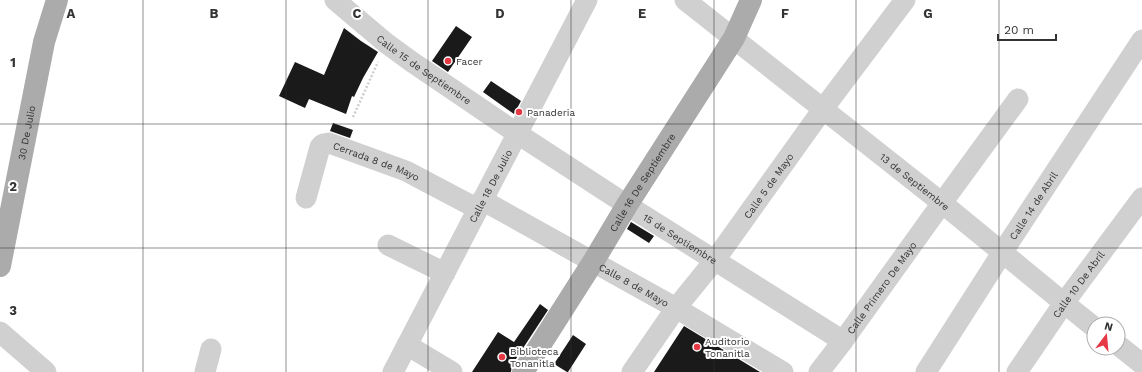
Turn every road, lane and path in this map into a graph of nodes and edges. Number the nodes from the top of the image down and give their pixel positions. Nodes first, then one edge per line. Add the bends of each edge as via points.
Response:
1 (57, 0) edge
2 (335, 0) edge
3 (587, 0) edge
4 (685, 0) edge
5 (751, 0) edge
6 (905, 0) edge
7 (734, 38) junction
8 (1142, 40) edge
9 (386, 43) junction
10 (1018, 99) dead end
11 (823, 109) junction
12 (353, 117) dead end
13 (518, 134) junction
14 (306, 198) dead end
15 (1142, 198) edge
16 (942, 203) junction
17 (627, 204) junction
18 (480, 205) junction
19 (388, 245) dead end
20 (1002, 253) junction
21 (715, 260) junction
22 (593, 262) junction
23 (0, 266) edge
24 (444, 273) junction
25 (1064, 304) junction
26 (676, 308) junction
27 (1086, 321) edge
28 (0, 332) edge
29 (843, 341) junction
30 (407, 346) junction
31 (211, 349) dead end
32 (1126, 351) edge
33 (1142, 364) edge
34 (531, 369) edge
35 (46, 372) edge
36 (205, 372) edge
37 (393, 372) edge
38 (452, 372) edge
39 (632, 372) edge
40 (783, 372) edge
41 (819, 372) edge
42 (926, 372) edge
43 (1017, 372) edge

1 - 23 main road, 30 De Julio via 44,42
2 - 9 street, Calle 15 de Septiembre
3 - 13 street, Calle 18 De Julio
4 - 7 street, 13 de Septiembre
5 - 7 main road, Calle 16 De Septiembre
6 - 11 street, Calle 5 de Mayo
7 - 11 street, 13 de Septiembre
7 - 17 main road, Calle 16 De Septiembre
8 - 20 street, Calle 14 de Abril
9 - 12 path
9 - 13 street, Calle 15 de Septiembre
10 - 16 street, Calle Primero De Mayo
11 - 16 street, 13 de Septiembre
11 - 21 street, Calle 5 de Mayo
13 - 17 street, 15 de Septiembre
13 - 18 street, Calle 18 De Julio
14 - 18 street, Cerrada 8 de Mayo via 320,147 329,143 406,171
15 - 25 street, Calle 10 De Abril
16 - 20 street, 13 de Septiembre
16 - 29 street, Calle Primero De Mayo
17 - 21 street, 15 de Septiembre
17 - 22 main road, Calle 16 De Septiembre
18 - 22 street, Calle 8 de Mayo
18 - 24 street, Calle 18 De Julio
19 - 24 street
20 - 25 street, 13 de Septiembre
20 - 42 street, Calle 14 de Abril
21 - 26 street, Calle 5 de Mayo
21 - 29 street, 15 de Septiembre
22 - 26 street, Calle 8 de Mayo
22 - 34 main road, Calle 16 De Septiembre
24 - 30 street, Calle 18 De Julio
25 - 27 street, 13 de Septiembre
25 - 43 street, Calle 10 De Abril
26 - 39 street, Calle 5 de Mayo
26 - 40 street, Calle 8 de Mayo
28 - 35 street
29 - 41 street, Calle Primero De Mayo
30 - 37 street, Calle 18 De Julio
30 - 38 street
31 - 36 street
32 - 33 street

